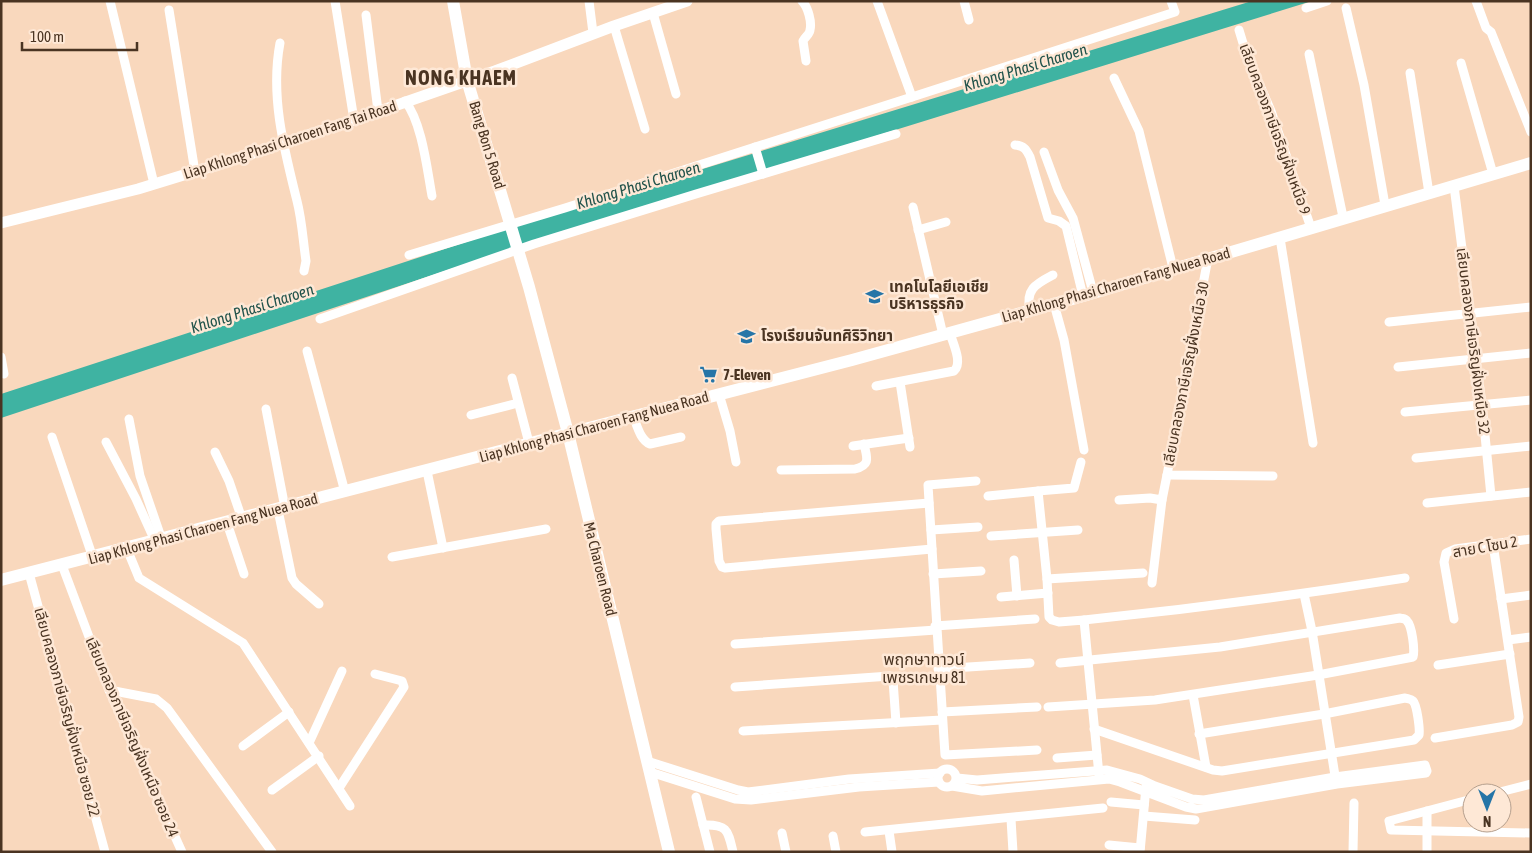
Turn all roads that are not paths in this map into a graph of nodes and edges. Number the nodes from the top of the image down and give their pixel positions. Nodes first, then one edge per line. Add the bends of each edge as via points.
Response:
1 (110, 1) edge
2 (335, 1) edge
3 (453, 1) edge
4 (589, 1) edge
5 (687, 1) edge
6 (802, 1) edge
7 (877, 1) edge
8 (964, 1) edge
9 (1171, 1) edge
10 (1327, 1) edge
11 (1476, 1) edge
12 (659, 8) edge
13 (1306, 8) dead end
14 (1346, 8) dead end
15 (169, 10) dead end
16 (366, 15) dead end
17 (969, 20) dead end
18 (614, 26) junction
19 (1239, 30) dead end
20 (593, 33) junction
21 (280, 43) dead end
22 (1309, 54) dead end
23 (806, 61) dead end
24 (1462, 63) dead end
25 (1410, 73) dead end
26 (1114, 78) dead end
27 (468, 80) junction
28 (676, 94) dead end
29 (912, 97) junction
30 (406, 102) junction
31 (378, 111) junction
32 (354, 120) junction
33 (645, 129) dead end
34 (1531, 132) edge
35 (896, 134) dead end
36 (283, 144) junction
37 (1015, 144) dead end
38 (756, 149) junction
39 (1044, 152) dead end
40 (1531, 163) edge
41 (195, 172) junction
42 (762, 173) junction
43 (1493, 174) junction
44 (154, 184) junction
45 (1454, 186) junction
46 (1429, 193) junction
47 (432, 196) dead end
48 (1386, 205) junction
49 (913, 207) dead end
50 (1343, 217) junction
51 (946, 222) dead end
52 (1, 223) edge
53 (1311, 228) junction
54 (918, 230) junction
55 (1280, 238) junction
56 (409, 255) dead end
57 (1208, 258) junction
58 (1173, 268) junction
59 (304, 271) dead end
60 (1053, 275) dead end
61 (529, 287) joint
62 (1088, 294) junction
63 (1054, 304) junction
64 (1531, 307) edge
65 (1030, 310) junction
66 (1470, 313) junction
67 (320, 318) dead end
68 (1389, 322) dead end
69 (946, 334) junction
70 (307, 351) dead end
71 (1531, 353) edge
72 (1, 357) edge
73 (1476, 359) junction
74 (1398, 366) dead end
75 (4, 374) dead end
76 (512, 378) dead end
77 (900, 382) junction
78 (876, 386) dead end
79 (719, 394) junction
80 (1531, 400) edge
81 (518, 403) junction
82 (1482, 405) junction
83 (266, 409) dead end
84 (1405, 412) dead end
85 (471, 415) dead end
86 (633, 416) junction
87 (129, 419) dead end
88 (568, 433) junction
89 (52, 437) dead end
90 (681, 437) dead end
91 (106, 442) dead end
92 (529, 443) junction
93 (1313, 443) dead end
94 (864, 444) junction
95 (852, 446) dead end
96 (1531, 446) edge
97 (1084, 450) dead end
98 (1487, 451) junction
99 (215, 452) dead end
100 (1416, 458) dead end
101 (736, 462) dead end
102 (1081, 462) dead end
103 (781, 470) dead end
104 (427, 471) junction
105 (1167, 475) junction
106 (1273, 476) dead end
107 (976, 481) dead end
108 (1038, 491) junction
109 (345, 492) junction
110 (1531, 492) edge
111 (988, 496) dead end
112 (1491, 496) junction
113 (1119, 500) dead end
114 (1162, 500) junction
115 (1427, 502) dead end
116 (929, 503) junction
117 (282, 509) junction
118 (242, 518) junction
119 (227, 523) junction
120 (978, 527) dead end
121 (546, 529) dead end
122 (931, 530) junction
123 (1078, 530) dead end
124 (1042, 532) junction
125 (991, 536) dead end
126 (1531, 539) edge
127 (159, 540) junction
128 (1494, 544) junction
129 (443, 548) junction
130 (127, 549) junction
131 (932, 549) junction
132 (392, 557) dead end
133 (93, 558) junction
134 (1014, 560) dead end
135 (62, 565) junction
136 (981, 571) dead end
137 (29, 573) junction
138 (1142, 573) dead end
139 (244, 574) dead end
140 (933, 574) junction
141 (1405, 578) dead end
142 (1047, 579) junction
143 (1, 580) edge
144 (1152, 583) dead end
145 (1048, 593) junction
146 (1304, 594) junction
147 (1531, 595) edge
148 (1017, 596) junction
149 (1001, 597) dead end
150 (1501, 599) junction
151 (319, 604) dead end
152 (1035, 619) dead end
153 (1454, 619) dead end
154 (1084, 620) junction
155 (936, 628) junction
156 (1312, 631) junction
157 (1531, 637) edge
158 (1508, 640) junction
159 (735, 644) dead end
160 (1510, 654) junction
161 (1088, 660) junction
162 (1030, 663) dead end
163 (1060, 663) dead end
164 (1438, 666) dead end
165 (938, 669) junction
166 (342, 671) dead end
167 (375, 674) dead end
168 (1318, 675) junction
169 (735, 687) dead end
170 (109, 690) junction
171 (1193, 695) junction
172 (1092, 704) junction
173 (1037, 707) dead end
174 (1048, 707) dead end
175 (290, 712) junction
176 (1324, 714) junction
177 (942, 716) junction
178 (896, 723) junction
179 (1094, 729) junction
180 (743, 731) dead end
181 (1199, 734) junction
182 (1435, 738) dead end
183 (310, 743) junction
184 (243, 746) dead end
185 (1037, 750) dead end
186 (1332, 754) junction
187 (945, 755) junction
188 (1097, 755) junction
189 (319, 756) junction
190 (1057, 758) dead end
191 (649, 766) junction
192 (1206, 767) junction
193 (943, 773) junction
194 (1099, 775) junction
195 (1336, 781) junction
196 (954, 782) junction
197 (1531, 784) edge
198 (1147, 787) junction
199 (339, 788) junction
200 (1512, 789) edge
201 (272, 790) dead end
202 (696, 797) dead end
203 (1462, 802) edge
204 (1354, 803) dead end
205 (1144, 804) junction
206 (350, 806) dead end
207 (1427, 811) junction
208 (1144, 816) junction
209 (1011, 818) junction
210 (1195, 820) dead end
211 (703, 825) junction
212 (889, 831) junction
213 (1427, 831) junction
214 (865, 832) dead end
215 (782, 833) dead end
216 (1531, 833) edge
217 (833, 836) dead end
218 (1109, 845) dead end
219 (1140, 850) edge
220 (104, 852) edge
221 (182, 852) edge
222 (272, 852) edge
223 (669, 852) edge
224 (710, 852) edge
225 (734, 852) edge
226 (786, 852) edge
227 (836, 852) edge
228 (892, 852) edge
229 (1013, 852) edge
230 (1354, 852) edge
231 (1427, 852) edge

1 - 44 street
2 - 32 street
3 - 27 main road, Bang Bon 5 Road
4 - 20 street
5 - 12 street, Liap Khlong Phasi Charoen Fang Tai Road
6 - 23 street via 807,8 810,28 803,41
7 - 29 street
8 - 17 street
9 - 29 street via 1175,12
10 - 13 street
11 - 34 street
12 - 18 street, Liap Khlong Phasi Charoen Fang Tai Road
12 - 28 street
14 - 48 street
15 - 41 street
16 - 31 street
18 - 20 street, Liap Khlong Phasi Charoen Fang Tai Road
18 - 33 street
19 - 53 street, เลียบคลองภาษีเจริญฝั่งเหนือ 9
20 - 27 street, Liap Khlong Phasi Charoen Fang Tai Road
21 - 36 street via 276,74
22 - 50 street
24 - 43 street
25 - 46 street
26 - 58 street via 1139,130
27 - 30 street, Liap Khlong Phasi Charoen Fang Tai Road
27 - 61 main road, Bang Bon 5 Road
29 - 38 street
30 - 31 street, Liap Khlong Phasi Charoen Fang Tai Road
30 - 47 street via 418,125
31 - 32 street, Liap Khlong Phasi Charoen Fang Tai Road
32 - 36 street, Liap Khlong Phasi Charoen Fang Tai Road
35 - 42 street
36 - 41 street, Liap Khlong Phasi Charoen Fang Tai Road
36 - 59 street via 297,202 306,261
37 - 62 street via 1026,149 1048,218 1066,226
38 - 42 street
38 - 56 street
39 - 62 street via 1058,190 1074,218
40 - 43 main road, Liap Khlong Phasi Charoen Fang Nuea Road
41 - 44 street, Liap Khlong Phasi Charoen Fang Tai Road
42 - 67 street via 534,244
43 - 45 main road, Liap Khlong Phasi Charoen Fang Nuea Road
44 - 52 street, Liap Khlong Phasi Charoen Fang Tai Road
45 - 46 main road, Liap Khlong Phasi Charoen Fang Nuea Road
45 - 66 street, เลียบคลองภาษีเจริญฝั่งเหนือ 32
46 - 48 main road, Liap Khlong Phasi Charoen Fang Nuea Road
48 - 50 main road, Liap Khlong Phasi Charoen Fang Nuea Road
49 - 54 street
50 - 53 main road, Liap Khlong Phasi Charoen Fang Nuea Road
51 - 54 street
53 - 55 main road, Liap Khlong Phasi Charoen Fang Nuea Road
54 - 69 street
55 - 57 main road, Liap Khlong Phasi Charoen Fang Nuea Road
55 - 93 street
57 - 58 main road, Liap Khlong Phasi Charoen Fang Nuea Road
57 - 105 street, เลียบคลองภาษีเจริญฝั่งเหนือ 30
58 - 62 main road, Liap Khlong Phasi Charoen Fang Nuea Road
60 - 65 street via 1038,283 1029,294
61 - 88 main road, Ma Charoen Road
62 - 63 main road, Liap Khlong Phasi Charoen Fang Nuea Road
63 - 65 main road, Liap Khlong Phasi Charoen Fang Nuea Road
63 - 97 street via 1064,340
64 - 66 street
65 - 69 main road, Liap Khlong Phasi Charoen Fang Nuea Road
66 - 68 street
66 - 73 street, เลียบคลองภาษีเจริญฝั่งเหนือ 32
69 - 77 street via 958,363 957,369
69 - 79 main road, Liap Khlong Phasi Charoen Fang Nuea Road
70 - 109 street
71 - 73 street
72 - 75 street
73 - 74 street
73 - 82 street, เลียบคลองภาษีเจริญฝั่งเหนือ 32
76 - 81 street
77 - 78 street
77 - 94 street via 910,442
79 - 86 main road, Liap Khlong Phasi Charoen Fang Nuea Road
79 - 101 street
80 - 82 street
81 - 85 street
81 - 92 street
82 - 84 street
82 - 98 street, เลียบคลองภาษีเจริญฝั่งเหนือ 32
83 - 117 street
86 - 88 main road, Liap Khlong Phasi Charoen Fang Nuea Road
86 - 90 street via 642,436 650,444
87 - 127 street via 140,476
88 - 92 main road, Liap Khlong Phasi Charoen Fang Nuea Road
88 - 191 main road, Ma Charoen Road
89 - 133 street
91 - 127 street
92 - 104 main road, Liap Khlong Phasi Charoen Fang Nuea Road
94 - 95 street
94 - 103 street via 867,460 862,468
96 - 98 street
98 - 100 street
98 - 112 street, เลียบคลองภาษีเจริญฝั่งเหนือ 32
99 - 118 street
102 - 108 street via 1074,488
104 - 109 main road, Liap Khlong Phasi Charoen Fang Nuea Road
104 - 129 street
105 - 106 street, เลียบคลองภาษีเจริญฝั่งเหนือ 30
105 - 114 street
107 - 116 street via 928,485
108 - 111 street
108 - 124 street
109 - 117 main road, Liap Khlong Phasi Charoen Fang Nuea Road
110 - 112 street
112 - 115 street
113 - 114 street
114 - 144 street
116 - 122 street
116 - 131 street via 719,521 716,529 719,561 725,568
117 - 118 main road, Liap Khlong Phasi Charoen Fang Nuea Road
117 - 151 street via 292,578
118 - 119 main road, Liap Khlong Phasi Charoen Fang Nuea Road
119 - 127 main road, Liap Khlong Phasi Charoen Fang Nuea Road
119 - 139 street
120 - 122 street
121 - 129 street
122 - 131 street
123 - 124 street
124 - 125 street
124 - 142 street
126 - 128 street, สาย C โซน 2
127 - 130 main road, Liap Khlong Phasi Charoen Fang Nuea Road
128 - 150 street
128 - 153 street, สาย C โซน 2 via 1446,553 1444,562
129 - 132 street
130 - 133 main road, Liap Khlong Phasi Charoen Fang Nuea Road
130 - 175 street via 139,578 243,643
131 - 140 street
133 - 135 main road, Liap Khlong Phasi Charoen Fang Nuea Road
134 - 148 street
135 - 137 main road, Liap Khlong Phasi Charoen Fang Nuea Road
135 - 170 street, เลียบคลองภาษีเจริญฝั่งเหนือ ซอย 24
136 - 140 street
137 - 143 main road, Liap Khlong Phasi Charoen Fang Nuea Road
137 - 220 street, เลียบคลองภาษีเจริญฝั่งเหนือ ซอย 22
138 - 142 street
140 - 155 street
141 - 146 street
142 - 145 street
145 - 148 street
145 - 154 street via 1049,617 1052,620
146 - 154 street
146 - 156 street
147 - 150 street
148 - 149 street
150 - 158 street
152 - 155 street
154 - 161 street
155 - 159 street
155 - 165 street
156 - 161 street via 1220,647
156 - 168 street
156 - 168 street via 1406,619 1415,651 1408,658
157 - 158 street
158 - 160 street
160 - 164 street
160 - 182 street via 1520,717 1518,722
161 - 163 street
161 - 172 street
162 - 165 street
165 - 177 street
166 - 183 street
167 - 199 street via 402,681 404,687
168 - 171 street
168 - 176 street
169 - 178 street via 890,676
170 - 221 street, เลียบคลองภาษีเจริญฝั่งเหนือ ซอย 24
170 - 222 street via 156,699 167,708
171 - 172 street
171 - 181 street
172 - 174 street
172 - 179 street
173 - 177 street
175 - 183 street
175 - 184 street
176 - 181 street
176 - 186 street
176 - 186 street via 1405,698 1415,703 1420,730 1414,740
177 - 178 street
177 - 187 street
178 - 180 street
179 - 188 street
179 - 192 street
181 - 192 street
183 - 189 street
185 - 187 street
186 - 192 street via 1222,771
186 - 195 street
187 - 193 street
188 - 190 street
188 - 194 street
189 - 199 street
189 - 201 street
191 - 193 street via 751,800 849,779 893,780
191 - 223 main road, Ma Charoen Road
193 - 196 street via 954,772
193 - 196 street via 943,786
194 - 196 street via 982,791
194 - 198 street
195 - 195 street via 1425,765 1427,768 1426,773
195 - 198 street via 1196,809
197 - 200 street
198 - 205 street
199 - 206 street
202 - 211 street
203 - 207 street
204 - 230 street
205 - 208 street
205 - 209 street via 1107,805
207 - 213 street
207 - 213 street via 1389,821 1390,830
208 - 210 street
208 - 219 street
209 - 212 street
209 - 229 street
211 - 224 street
211 - 225 street via 727,830
212 - 214 street
212 - 228 street
213 - 216 street
213 - 231 street
215 - 226 street
217 - 227 street
218 - 219 street

